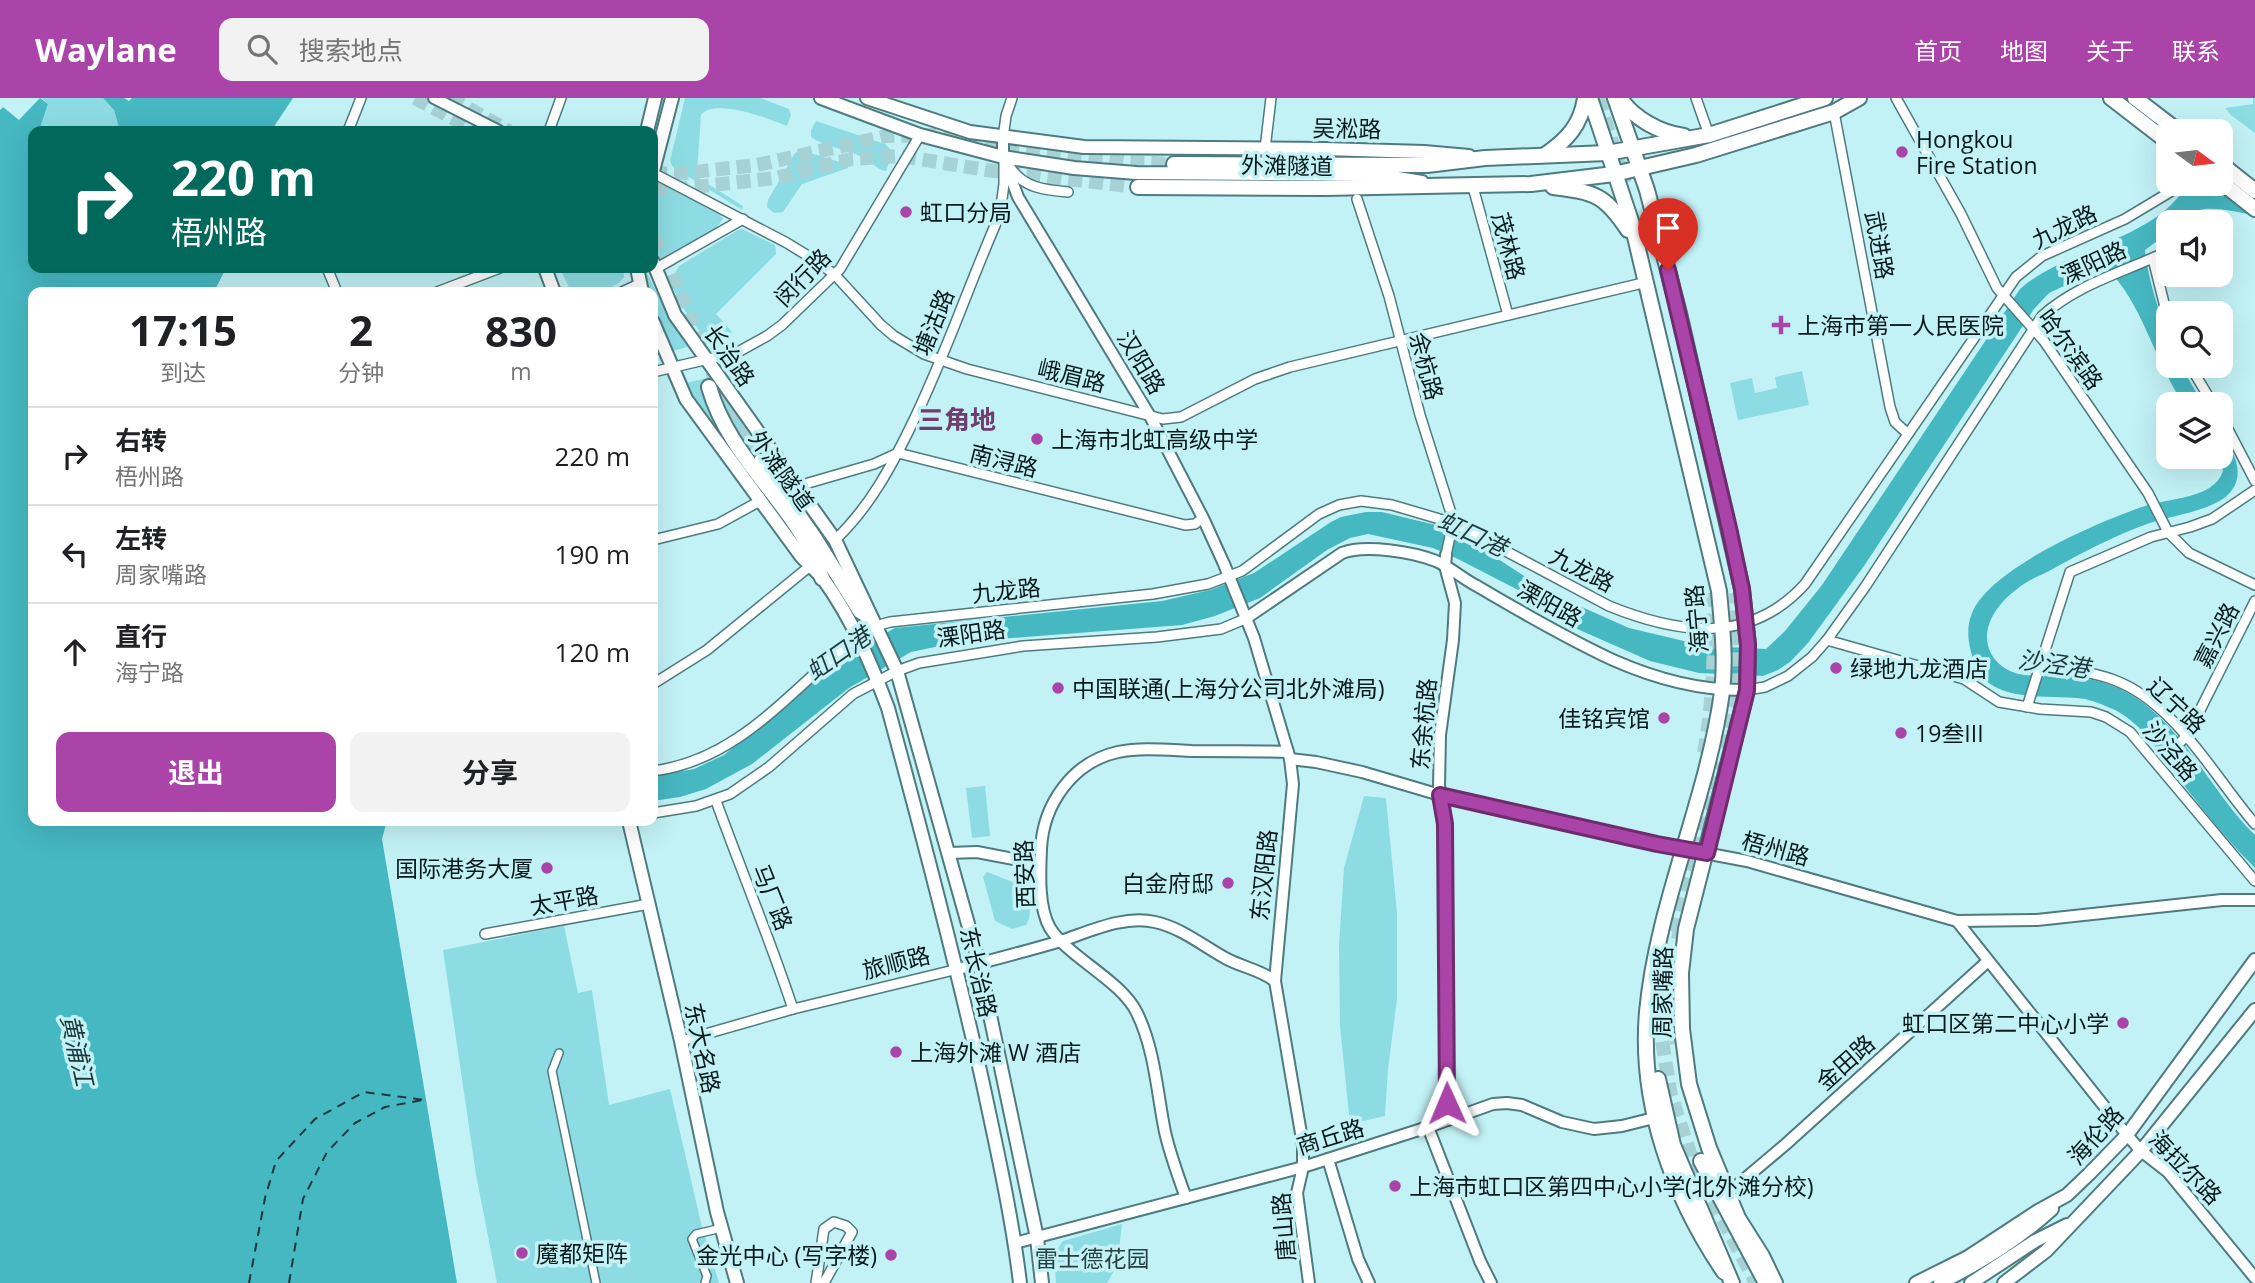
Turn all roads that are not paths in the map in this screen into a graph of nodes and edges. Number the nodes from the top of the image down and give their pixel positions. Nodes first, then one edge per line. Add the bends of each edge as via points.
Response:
1 (361, 98) edge
2 (434, 98) edge
3 (561, 98) edge
4 (655, 98) edge
5 (672, 98) edge
6 (821, 98) edge
7 (867, 98) edge
8 (1012, 98) edge
9 (1271, 98) edge
10 (1588, 98) edge
11 (1615, 98) edge
12 (1620, 98) edge
13 (1696, 98) edge
14 (1825, 98) edge
15 (1859, 98) edge
16 (1896, 98) edge
17 (2111, 98) edge
18 (2134, 98) edge
19 (1833, 105) edge
20 (2162, 119) edge
21 (350, 126) edge
22 (489, 126) edge
23 (551, 126) edge
24 (648, 126) edge
25 (2156, 133) edge
26 (920, 135) junction
27 (1704, 136) junction
28 (1003, 138) junction
29 (1265, 149) junction
30 (1633, 149) junction
31 (658, 153) edge
32 (1607, 153) junction
33 (1544, 156) junction
34 (1003, 157) junction
35 (1485, 158) junction
36 (1174, 164) tunnel mouth
37 (1641, 168) junction
38 (1614, 174) junction
39 (2233, 174) edge
40 (658, 175) edge
41 (1435, 184) junction
42 (1531, 184) junction
43 (1138, 187) tunnel mouth
44 (1473, 187) junction
45 (2255, 191) edge
46 (1068, 192) dead end
47 (2233, 192) edge
48 (2163, 196) edge
49 (1357, 199) dead end
50 (2255, 209) edge
51 (743, 219) junction
52 (1638, 248) junction
53 (2156, 257) edge
54 (2149, 260) junction
55 (658, 264) edge
56 (487, 273) edge
57 (657, 273) edge
58 (835, 275) junction
59 (1647, 282) junction
60 (450, 287) edge
61 (2006, 299) junction
62 (2162, 301) edge
63 (1508, 315) junction
64 (2030, 324) junction
65 (658, 335) edge
66 (1400, 341) junction
67 (707, 359) junction
68 (941, 361) junction
69 (670, 367) junction
70 (658, 371) edge
71 (709, 387) dead end
72 (1150, 416) junction
73 (1908, 433) junction
74 (2233, 439) edge
75 (898, 453) junction
76 (761, 461) tunnel mouth
77 (2255, 481) edge
78 (798, 486) junction
79 (2255, 490) edge
80 (760, 501) junction
81 (1203, 518) junction
82 (1452, 527) junction
83 (2168, 533) junction
84 (658, 539) edge
85 (835, 540) junction
86 (1446, 561) junction
87 (810, 566) junction
88 (822, 578) junction
89 (1230, 579) junction
90 (2255, 585) edge
91 (1236, 594) joint
92 (2255, 601) edge
93 (1243, 614) junction
94 (1746, 624) junction
95 (874, 625) junction
96 (1723, 627) junction
97 (1827, 640) junction
98 (860, 641) junction
99 (886, 649) joint
100 (895, 669) junction
101 (2039, 672) junction
102 (877, 679) junction
103 (658, 681) edge
104 (1722, 685) junction
105 (1747, 686) junction
106 (2029, 703) junction
107 (2184, 738) junction
108 (1289, 755) junction
109 (2165, 756) dead end
110 (658, 770) edge
111 (1440, 795) junction
112 (716, 801) junction
113 (658, 812) edge
114 (2255, 824) edge
115 (630, 826) edge
116 (1684, 848) junction
117 (949, 853) junction
118 (1707, 853) junction
119 (1040, 864) junction
120 (2255, 881) edge
121 (2255, 900) edge
122 (649, 904) junction
123 (1956, 920) junction
124 (485, 934) dead end
125 (1061, 940) junction
126 (2255, 960) edge
127 (1988, 961) junction
128 (979, 963) junction
129 (958, 969) junction
130 (1275, 981) junction
131 (793, 1009) junction
132 (2255, 1010) edge
133 (681, 1041) junction
134 (559, 1053) dead end
135 (1658, 1079) dead end
136 (1654, 1118) junction
137 (1447, 1120) junction
138 (1429, 1127) junction
139 (2127, 1135) junction
140 (2141, 1151) junction
141 (1328, 1159) junction
142 (1701, 1161) dead end
143 (1303, 1167) junction
144 (1729, 1192) junction
145 (2067, 1195) junction
146 (1186, 1198) junction
147 (2074, 1222) junction
148 (722, 1228) junction
149 (1037, 1238) junction
150 (1015, 1244) junction
151 (2255, 1278) edge
152 (596, 1283) edge
153 (705, 1283) edge
154 (737, 1283) edge
155 (816, 1283) edge
156 (824, 1283) edge
157 (1020, 1283) edge
158 (1042, 1283) edge
159 (1309, 1283) edge
160 (1369, 1283) edge
161 (1491, 1283) edge
162 (1731, 1283) edge
163 (1766, 1283) edge
164 (1775, 1283) edge
165 (1916, 1283) edge
166 (1940, 1283) edge
167 (1971, 1283) edge
168 (2004, 1283) edge

1 - 21 street
2 - 22 street
3 - 23 street
4 - 24 main road
5 - 31 main road
6 - 26 main road, 吴淞路
7 - 28 main road, 吴淞路 via 970,132
8 - 28 street, 塘沽路
9 - 29 street
10 - 32 main road, 海宁路
10 - 33 main road via 1564,142
11 - 30 main road, 海宁路
12 - 27 main road via 1633,113 1666,132
13 - 27 street
14 - 27 main road, 吴淞路
15 - 19 main road, 吴淞路
16 - 61 street, 哈尔滨路
17 - 25 main road
18 - 20 main road
19 - 37 main road, 吴淞路 via 1696,155
19 - 73 street, 武进路 via 1889,407 1895,422
26 - 34 main road, 吴淞路
26 - 58 street, 闵行路
27 - 30 main road, 吴淞路
28 - 29 main road, 吴淞路 via 1084,147
28 - 34 street, 塘沽路
29 - 35 main road, 吴淞路 via 1424,152
30 - 32 main road, 吴淞路
30 - 37 main road, 海宁路
32 - 33 main road, 吴淞路
32 - 38 main road, 海宁路
33 - 35 main road, 吴淞路
34 - 41 main road, 吴淞路 via 1105,172 1379,175
34 - 46 street via 1022,182
34 - 68 street, 塘沽路 via 1000,214
34 - 72 street, 汉阳路 via 1026,212
35 - 36 main road, 外滩隧道 via 1427,165
37 - 38 main road, 吴淞路
37 - 94 main road, 海宁路 via 1729,528
38 - 42 main road, 吴淞路
38 - 52 main road, 海宁路
39 - 45 main road
40 - 51 street, 峨眉路
41 - 43 main road, 外滩隧道
41 - 44 main road, 吴淞路
42 - 44 main road, 吴淞路
42 - 52 main road via 1601,198 1619,215
44 - 63 street, 茂林路
47 - 50 main road
48 - 61 street, 九龙路 via 2042,256 2016,276
49 - 66 street, 余杭路
51 - 55 street
51 - 58 street, 峨眉路
52 - 59 main road, 海宁路
53 - 54 street, 溧阳路
54 - 62 street
54 - 64 street, 溧阳路 via 2071,293
56 - 60 street
57 - 67 main road, 长治路 via 675,316
58 - 67 street, 闵行路 via 767,336 738,352
58 - 68 street, 峨眉路 via 894,336
59 - 63 street, 峨眉路
59 - 96 main road, 海宁路 via 1709,541
61 - 64 street, 哈尔滨路
61 - 73 street, 九龙路
63 - 66 street, 峨眉路
64 - 83 street, 哈尔滨路 via 2154,505
64 - 97 street, 溧阳路
65 - 69 main road
66 - 72 street, 峨眉路 via 1271,373 1181,417
66 - 82 street, 余杭路
67 - 69 street, 闵行路
67 - 78 main road, 长治路
68 - 72 street, 峨眉路
68 - 75 street, 塘沽路
69 - 70 street, 闵行路
69 - 80 main road via 686,398
71 - 88 main road, 外滩隧道 via 732,441 795,526
72 - 81 street, 汉阳路
73 - 94 street, 九龙路 via 1805,584 1780,608
74 - 77 street
75 - 78 street
75 - 81 street, 南浔路 via 1185,524
75 - 85 street, 塘沽路 via 868,504
76 - 95 main road, 外滩隧道 via 860,611
78 - 85 main road, 长治路
79 - 83 street via 2212,519
80 - 84 street via 718,524
80 - 87 main road
81 - 89 street, 汉阳路
82 - 86 street, 余杭路
82 - 89 street, 九龙路 via 1392,505 1350,502 1319,514
82 - 96 street, 九龙路 via 1632,615 1689,629
83 - 90 street, 哈尔滨路 via 2189,553
83 - 101 street via 2070,572
85 - 95 main road, 长治路
86 - 93 street, 溧阳路 via 1357,548 1329,560
86 - 104 street, 溧阳路 via 1459,576 1614,660 1696,687
86 - 111 street, 东余杭路 via 1455,603 1440,734
87 - 88 main road
87 - 103 street via 707,650
88 - 98 main road
89 - 91 street, 汉阳路
89 - 95 street, 九龙路 via 1153,594
91 - 93 street, 东汉阳路
92 - 107 street, 嘉兴路
93 - 100 street, 溧阳路 via 1227,627 1208,631 985,651
93 - 108 street, 东汉阳路
94 - 96 street, 九龙路
94 - 105 main road, 海宁路
95 - 98 street, 九龙路
95 - 99 main road, 长治路
96 - 104 main road, 海宁路
97 - 105 street, 溧阳路 via 1788,676 1765,687
97 - 106 street, 沙泾路 via 1964,679 1999,702
98 - 102 main road
98 - 110 street, 九龙路 via 733,743 706,758
99 - 100 main road, 东长治路
100 - 102 street, 溧阳路
100 - 117 main road, 东长治路
101 - 106 street
101 - 107 street, 辽宁路 via 2093,674 2123,684 2150,701
102 - 112 street, 溧阳路 via 839,705 769,767
102 - 129 main road, 东长治路
104 - 105 street, 溧阳路
104 - 116 main road, 周家嘴路
105 - 118 main road, 周家嘴路
106 - 120 street, 沙泾路 via 2091,712 2130,732
107 - 109 street, 嘉兴路
107 - 114 street, 辽宁路
108 - 111 street, 梧州路
108 - 119 street, 西安路 via 1134,750 1101,758 1077,773 1054,800 1044,826
108 - 130 street, 东汉阳路 via 1293,784
111 - 116 street, 梧州路
111 - 137 street, 东余杭路 via 1445,824
112 - 113 street, 溧阳路
112 - 131 street, 马厂路
115 - 122 main road, 东大名路
116 - 118 street, 梧州路
116 - 136 main road, 周家嘴路 via 1661,935 1647,1014
117 - 119 street via 977,852
117 - 128 main road, 东长治路
118 - 123 street, 梧州路
118 - 144 main road, 周家嘴路 via 1686,929 1682,1030 1689,1084
119 - 125 street, 西安路 via 1045,914
121 - 123 street, 梧州路 via 2037,920
122 - 124 street, 太平路
122 - 133 main road, 东大名路
123 - 127 street, 海拉尔路
125 - 128 street, 旅顺路
125 - 130 street, 旅顺路 via 1109,925 1154,922 1175,928
125 - 146 street, 西安路 via 1137,1012
126 - 139 main road, 海伦路
127 - 139 street, 海拉尔路
127 - 144 street, 金田路
128 - 129 street, 旅顺路
128 - 149 main road, 东长治路
129 - 131 street, 旅顺路
129 - 150 main road, 东长治路
130 - 143 street, 东汉阳路
131 - 133 street, 旅顺路
132 - 140 main road, 海伦路
133 - 148 main road, 东大名路
134 - 152 street via 551,1071
135 - 162 main road via 1673,1144
136 - 137 street, 商丘路 via 1594,1129 1507,1103
136 - 162 main road, 周家嘴路 via 1686,1206
137 - 138 street, 商丘路
138 - 141 street, 商丘路
138 - 161 street
139 - 140 street, 海拉尔路
139 - 145 main road, 海伦路
140 - 147 main road, 海伦路
140 - 151 street, 海拉尔路 via 2168,1172
141 - 143 street, 商丘路
141 - 160 street
142 - 163 main road
143 - 146 street, 商丘路
143 - 159 street, 唐山路 via 1297,1193
144 - 164 main road, 周家嘴路 via 1738,1218
145 - 165 main road, 海伦路 via 1968,1257
145 - 166 main road via 2025,1234
146 - 149 street, 商丘路
147 - 167 main road via 2035,1241
147 - 168 main road, 海伦路
148 - 153 street via 692,1239 707,1276
148 - 154 main road, 东大名路
149 - 150 street, 商丘路
149 - 158 main road, 东长治路
150 - 157 main road, 东长治路
155 - 156 street via 824,1229 834,1222 852,1232

